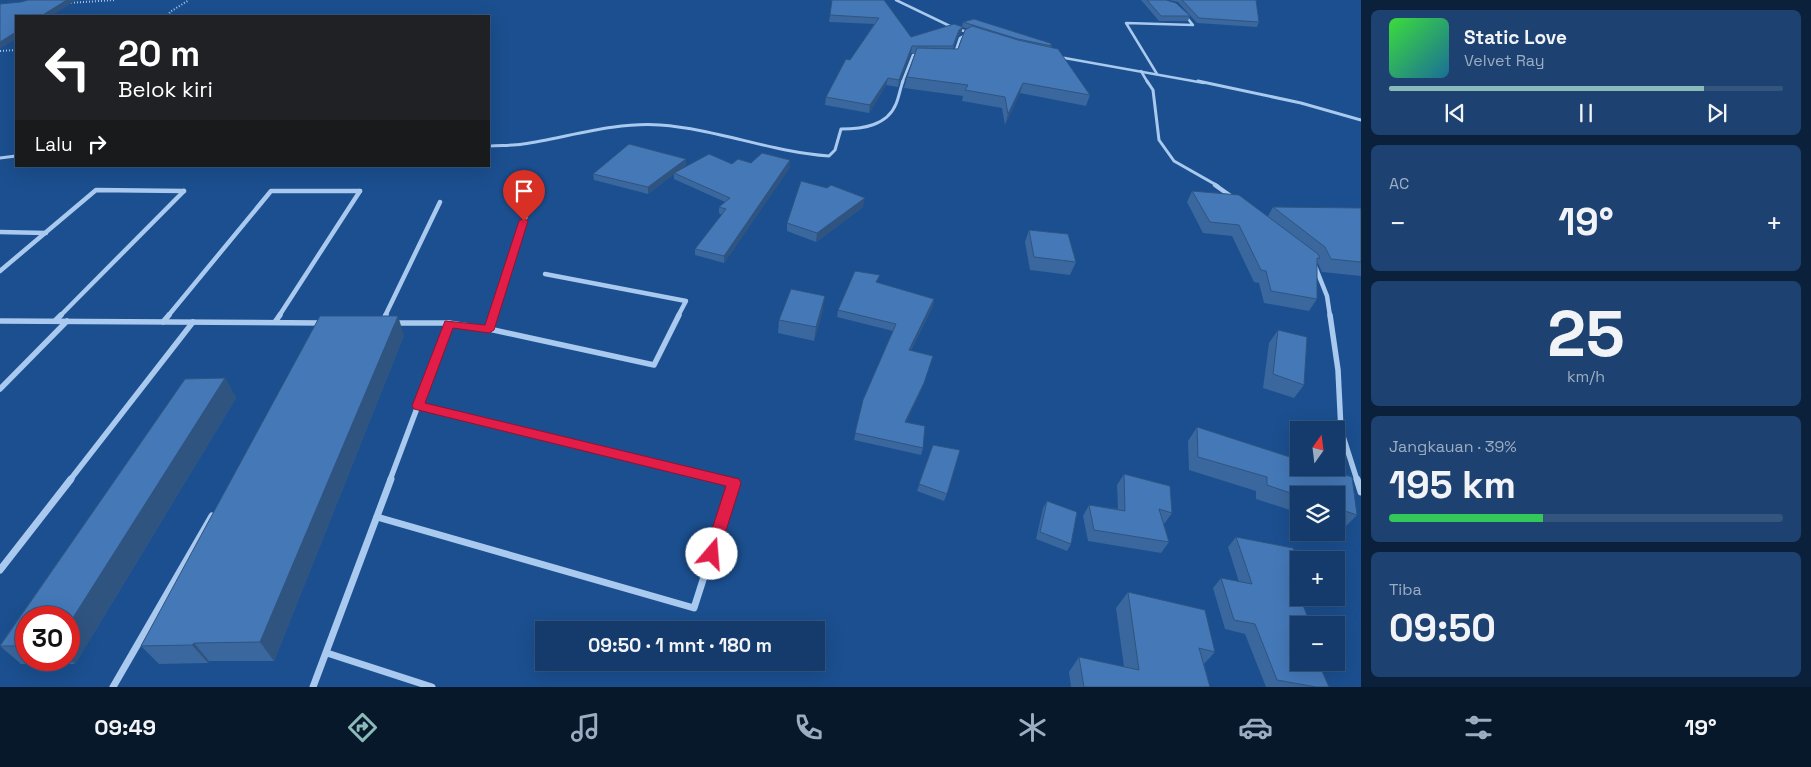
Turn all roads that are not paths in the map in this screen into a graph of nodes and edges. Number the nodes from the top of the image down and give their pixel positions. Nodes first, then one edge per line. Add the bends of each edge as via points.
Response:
1 (896, 0) edge
2 (1180, 9) edge
3 (970, 32) junction
4 (974, 34) edge
5 (924, 55) edge
6 (1053, 55) edge
7 (950, 58) edge
8 (1141, 71) junction
9 (1158, 74) junction
10 (1361, 120) edge
11 (490, 146) edge
12 (15, 156) edge
13 (0, 158) edge
14 (440, 202) dead end
15 (530, 203) dead end
16 (1240, 204) edge
17 (0, 232) edge
18 (46, 232) junction
19 (1314, 263) edge
20 (0, 271) edge
21 (545, 274) dead end
22 (0, 321) edge
23 (54, 321) junction
24 (67, 321) junction
25 (163, 322) junction
26 (193, 322) junction
27 (275, 322) junction
28 (323, 323) junction
29 (332, 323) edge
30 (372, 323) edge
31 (382, 323) junction
32 (449, 323) junction
33 (489, 330) junction
34 (318, 331) edge
35 (0, 389) edge
36 (418, 406) junction
37 (1361, 492) edge
38 (216, 509) edge
39 (377, 517) junction
40 (0, 570) edge
41 (326, 653) junction
42 (113, 687) edge
43 (313, 687) edge
44 (432, 687) edge

1 - 3 street via 954,28
2 - 9 street via 1193,25 1126,23
3 - 4 street
3 - 7 street via 960,38 954,56
5 - 11 street via 913,55 896,105 883,122 841,129 835,150 829,156 655,125 586,130 522,144
6 - 8 street
8 - 9 street
8 - 16 street via 1153,90 1159,140 1174,161 1218,186
9 - 10 street via 1302,103
12 - 13 street
14 - 31 street
15 - 33 street
17 - 18 street
18 - 20 street
18 - 23 street via 96,190 184,191
19 - 37 street via 1328,296 1338,370 1341,430
21 - 33 street via 686,301 654,365
22 - 23 street
23 - 24 street
24 - 25 street
24 - 35 street
25 - 26 street
25 - 27 street via 271,191 360,191
26 - 27 street
26 - 40 street
27 - 28 street
28 - 29 street
28 - 34 street
30 - 31 street
31 - 32 street
32 - 33 street
32 - 36 street
36 - 39 street
36 - 39 street via 734,483 694,608
38 - 42 street
39 - 41 street
41 - 43 street
41 - 44 street

